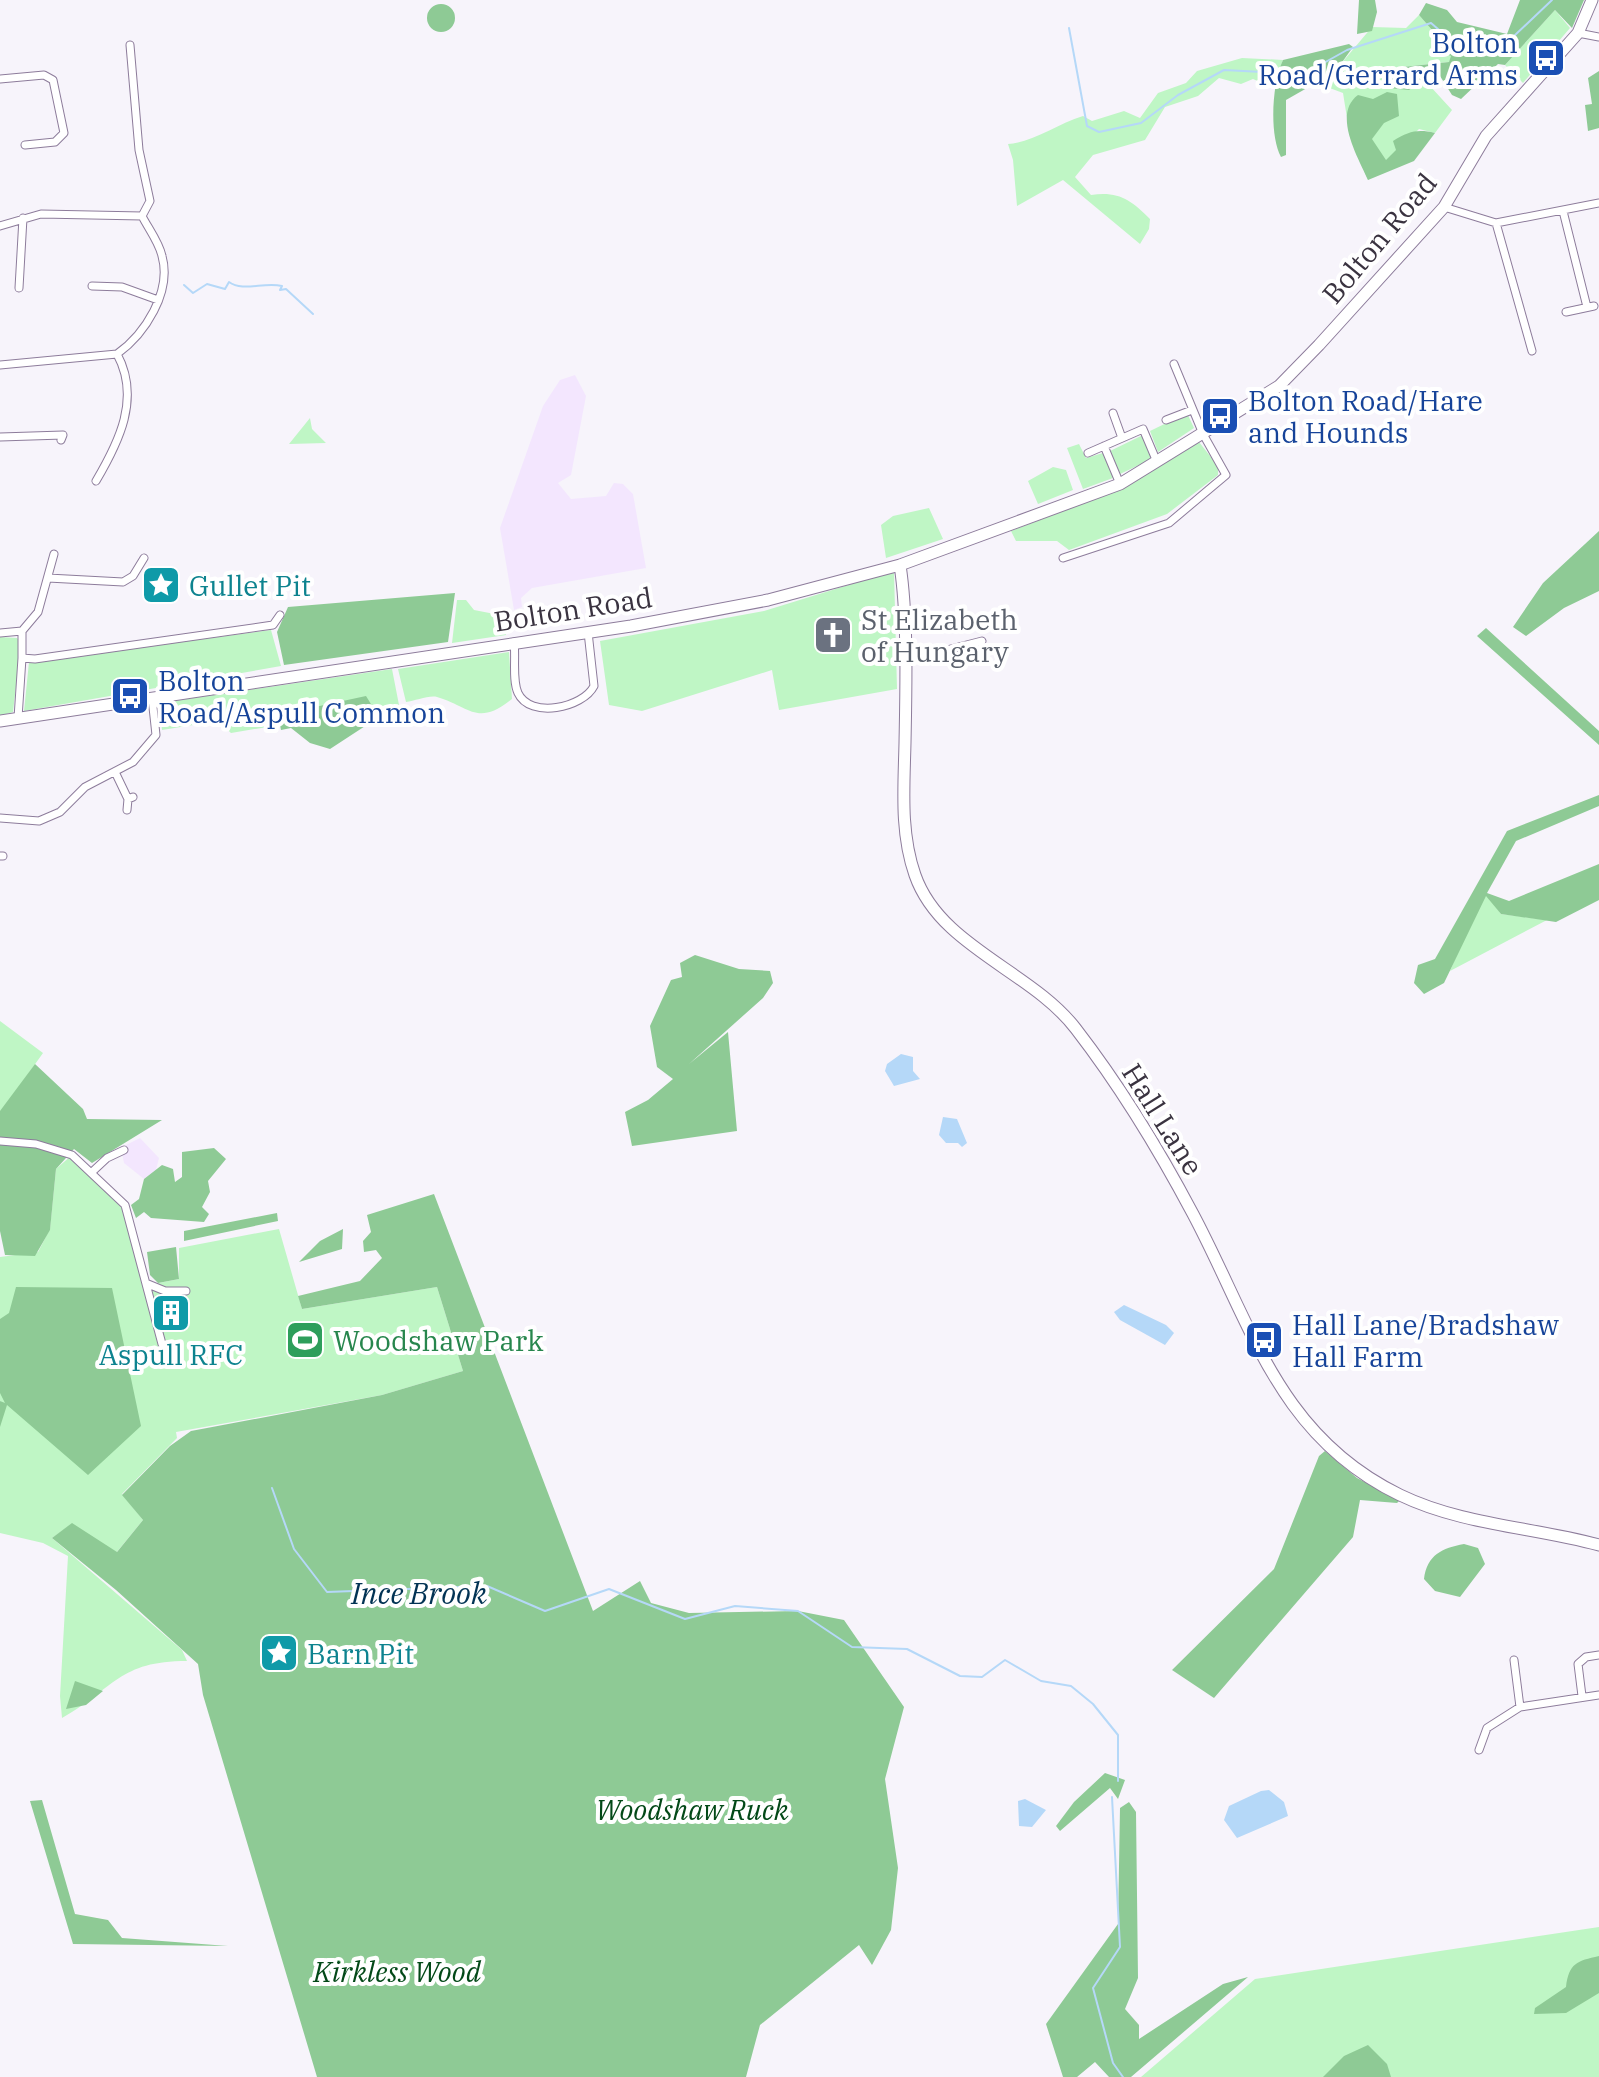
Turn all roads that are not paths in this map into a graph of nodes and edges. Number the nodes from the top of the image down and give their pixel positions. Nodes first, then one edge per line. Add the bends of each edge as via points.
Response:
1 (1592, 0) edge
2 (1578, 33) junction
3 (1599, 37) edge
4 (130, 45) dead end
5 (0, 79) edge
6 (25, 145) dead end
7 (1599, 203) edge
8 (1444, 207) junction
9 (1563, 211) junction
10 (142, 216) junction
11 (23, 218) junction
12 (1496, 223) junction
13 (0, 226) edge
14 (92, 286) dead end
15 (19, 288) dead end
16 (158, 300) junction
17 (1566, 312) dead end
18 (1532, 351) dead end
19 (117, 354) junction
20 (1174, 364) dead end
21 (0, 365) edge
22 (1192, 410) junction
23 (1113, 413) dead end
24 (1166, 420) dead end
25 (1203, 434) junction
26 (0, 437) edge
27 (1122, 438) junction
28 (61, 440) dead end
29 (1104, 446) junction
30 (1088, 453) dead end
31 (1158, 464) junction
32 (96, 481) dead end
33 (1120, 484) junction
34 (54, 554) dead end
35 (144, 558) dead end
36 (1063, 558) dead end
37 (900, 565) junction
38 (48, 578) junction
39 (280, 615) dead end
40 (22, 631) junction
41 (588, 632) junction
42 (0, 633) edge
43 (982, 641) dead end
44 (514, 642) junction
45 (22, 658) junction
46 (904, 661) junction
47 (152, 698) junction
48 (18, 718) junction
49 (0, 721) edge
50 (116, 774) junction
51 (127, 810) dead end
52 (0, 818) edge
53 (0, 1141) edge
54 (124, 1150) dead end
55 (92, 1172) junction
56 (148, 1284) junction
57 (186, 1291) dead end
58 (162, 1344) dead end
59 (1599, 1545) edge
60 (1599, 1655) edge
61 (1514, 1660) dead end
62 (1599, 1695) edge
63 (1582, 1696) junction
64 (1520, 1707) junction
65 (1479, 1750) dead end

1 - 2 main road, Bolton Road
2 - 3 street
2 - 8 main road, Bolton Road via 1486,136
4 - 10 street via 139,150 150,201
5 - 6 street via 44,75 53,80 64,133 55,142
7 - 9 street
8 - 12 street
8 - 25 main road, Bolton Road via 1279,386
9 - 12 street
9 - 17 street via 1590,306
10 - 11 street
10 - 16 street via 162,254 165,279
11 - 13 street
11 - 15 street
12 - 18 street
14 - 16 street via 122,287
16 - 19 street via 136,341
19 - 21 street
19 - 32 street via 127,382 124,431
20 - 22 street
22 - 24 street
22 - 25 street
23 - 27 street
25 - 31 main road, Bolton Road
25 - 36 street via 1226,475 1221,482 1169,523
26 - 28 street via 63,435
27 - 29 street
27 - 31 street via 1143,429
29 - 30 street
29 - 33 street
31 - 33 main road, Bolton Road
33 - 37 main road, Bolton Road
34 - 38 street
35 - 38 street via 123,582
37 - 41 main road, Bolton Road via 768,600
37 - 46 main road, Hall Lane
38 - 40 street via 36,616
39 - 45 street via 273,625
40 - 42 street
40 - 45 street
41 - 44 main road, Bolton Road
41 - 44 street via 594,686 577,704 536,708 524,701 517,688
43 - 46 street
44 - 47 main road, Bolton Road
45 - 48 street
46 - 59 main road, Hall Lane via 903,807 916,879 961,935 1037,991 1078,1031 1162,1159 1272,1375 1311,1430 1350,1467 1437,1511
47 - 48 main road, Bolton Road
47 - 50 street via 157,729 153,741
48 - 49 main road, Bolton Road
50 - 51 street via 130,798
50 - 52 street via 85,787 60,812 39,821
53 - 55 street via 54,1148
54 - 55 street
55 - 56 street via 125,1205
56 - 57 street
56 - 58 street
60 - 63 street via 1578,1664
61 - 64 street
62 - 63 street
63 - 64 street
64 - 65 street via 1487,1728

